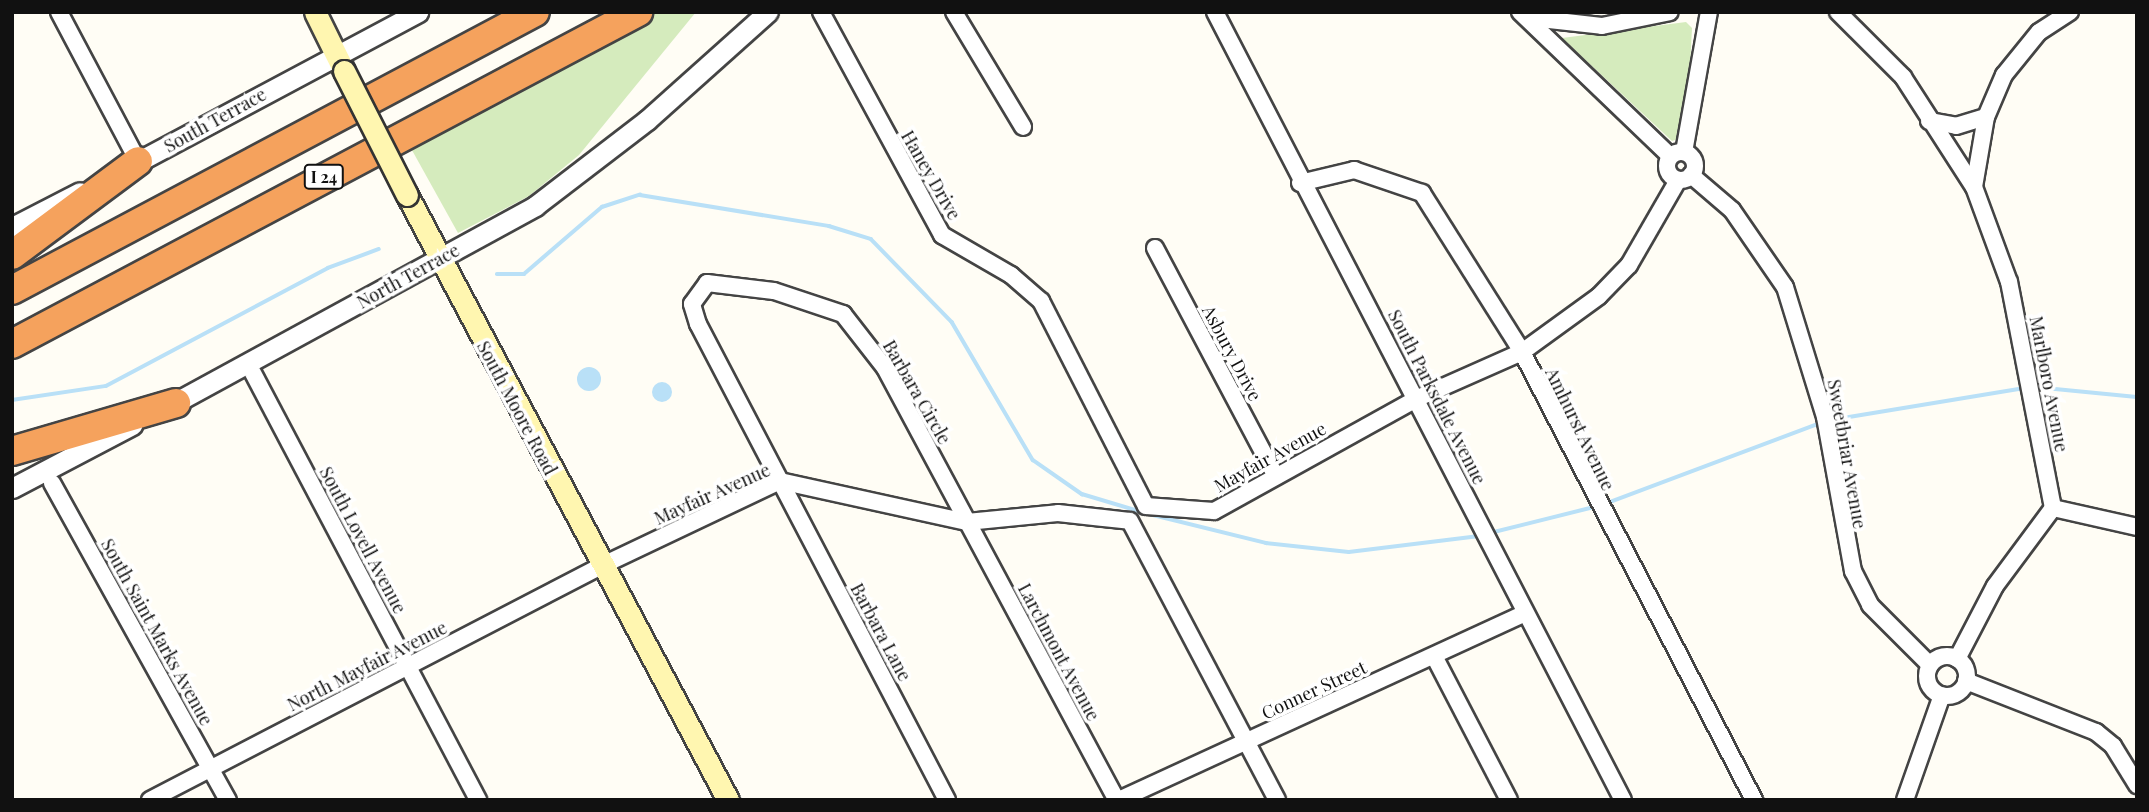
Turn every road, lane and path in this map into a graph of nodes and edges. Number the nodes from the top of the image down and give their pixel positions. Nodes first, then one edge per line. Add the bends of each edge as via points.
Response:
1 (60, 12) edge
2 (315, 12) edge
3 (418, 12) edge
4 (506, 12) edge
5 (535, 12) edge
6 (638, 12) edge
7 (768, 12) edge
8 (821, 12) edge
9 (954, 12) edge
10 (1215, 12) edge
11 (1670, 12) edge
12 (1709, 12) edge
13 (1838, 12) edge
14 (2070, 12) edge
15 (1525, 15) edge
16 (483, 39) junction
17 (340, 63) junction
18 (1986, 117) junction
19 (1929, 121) junction
20 (1023, 127) dead end
21 (1677, 154) junction
22 (138, 161) junction
23 (1685, 177) junction
24 (1300, 183) junction
25 (1974, 187) junction
26 (12, 227) edge
27 (1155, 248) dead end
28 (12, 255) edge
29 (438, 259) junction
30 (12, 290) edge
31 (12, 344) edge
32 (1522, 352) junction
33 (253, 373) dead end
34 (1418, 398) junction
35 (176, 403) junction
36 (12, 451) edge
37 (1275, 475) junction
38 (780, 481) junction
39 (52, 483) dead end
40 (12, 488) edge
41 (1146, 506) junction
42 (2053, 508) junction
43 (1130, 521) junction
44 (967, 522) junction
45 (2137, 527) edge
46 (601, 566) junction
47 (1524, 614) junction
48 (1434, 656) junction
49 (1957, 659) junction
50 (1930, 666) junction
51 (408, 667) junction
52 (1966, 681) junction
53 (1942, 695) junction
54 (1247, 743) junction
55 (212, 768) junction
56 (2137, 785) edge
57 (150, 800) edge
58 (228, 800) edge
59 (478, 800) edge
60 (727, 800) edge
61 (947, 800) edge
62 (1118, 800) edge
63 (1277, 800) edge
64 (1509, 800) edge
65 (1623, 800) edge
66 (1754, 800) edge
67 (1905, 800) edge

1 - 22 street
2 - 17 main road, South Moore Road
3 - 17 street, South Terrace
4 - 16 highway
5 - 16 highway, I 24
6 - 31 highway, I 24
7 - 29 street, North Terrace via 580,174
8 - 41 street, Haney Drive via 942,235 1011,275 1041,301
9 - 20 street
10 - 24 street, South Parksdale Avenue
11 - 15 street via 1602,26
12 - 21 street
13 - 19 street, Marlboro Avenue via 1903,77
14 - 18 street, Marlboro Avenue via 2039,32 2004,75
15 - 21 street
16 - 30 highway, I 24
17 - 22 street, South Terrace
17 - 29 main road, South Moore Road, bridge
18 - 19 street via 1956,126
18 - 25 street, Marlboro Avenue
19 - 25 street, Marlboro Avenue
21 - 23 street via 1694,162
21 - 23 street via 1667,170
22 - 26 street, South Terrace
22 - 28 highway
23 - 32 street, Mayfair Avenue via 1629,265 1598,296
23 - 50 street, Sweetbriar Avenue via 1732,210 1785,287 1826,422 1853,571 1870,605
24 - 32 street, Amhurst Avenue via 1354,170 1422,193
24 - 34 street, South Parksdale Avenue
25 - 42 street, Marlboro Avenue via 2009,282
27 - 37 street, Asbury Drive
29 - 35 street, North Terrace
29 - 46 main road, South Moore Road
32 - 34 street, Mayfair Avenue
32 - 66 street, Amhurst Avenue via 1596,506
33 - 51 street, South Lovell Avenue
34 - 37 street, Mayfair Avenue
34 - 47 street, South Parksdale Avenue
35 - 36 highway
35 - 40 street, North Terrace
37 - 41 street, Mayfair Avenue via 1214,511
38 - 44 street, Mayfair Avenue
38 - 44 street, Barbara Circle via 698,324 692,304 707,283 774,291 843,314 885,368
38 - 46 street, Mayfair Avenue
38 - 61 street, Barbara Lane
39 - 55 street, South Saint Marks Avenue
41 - 43 street
42 - 45 street
42 - 49 street via 1995,586
43 - 44 street, Mayfair Avenue via 1058,513
43 - 54 street
44 - 62 street, Larchmont Avenue
46 - 51 street, North Mayfair Avenue
46 - 60 main road, South Moore Road
47 - 48 street, Conner Street
47 - 65 street, South Parksdale Avenue
48 - 54 street, Conner Street
48 - 64 street
49 - 50 street via 1939,657
49 - 52 street
50 - 53 street via 1929,684
51 - 55 street, North Mayfair Avenue
51 - 59 street, South Lovell Avenue
52 - 53 street via 1955,694
52 - 56 street via 2096,732 2113,746
53 - 67 street
54 - 62 street, Conner Street
54 - 63 street
55 - 57 street, North Mayfair Avenue
55 - 58 street, South Saint Marks Avenue

